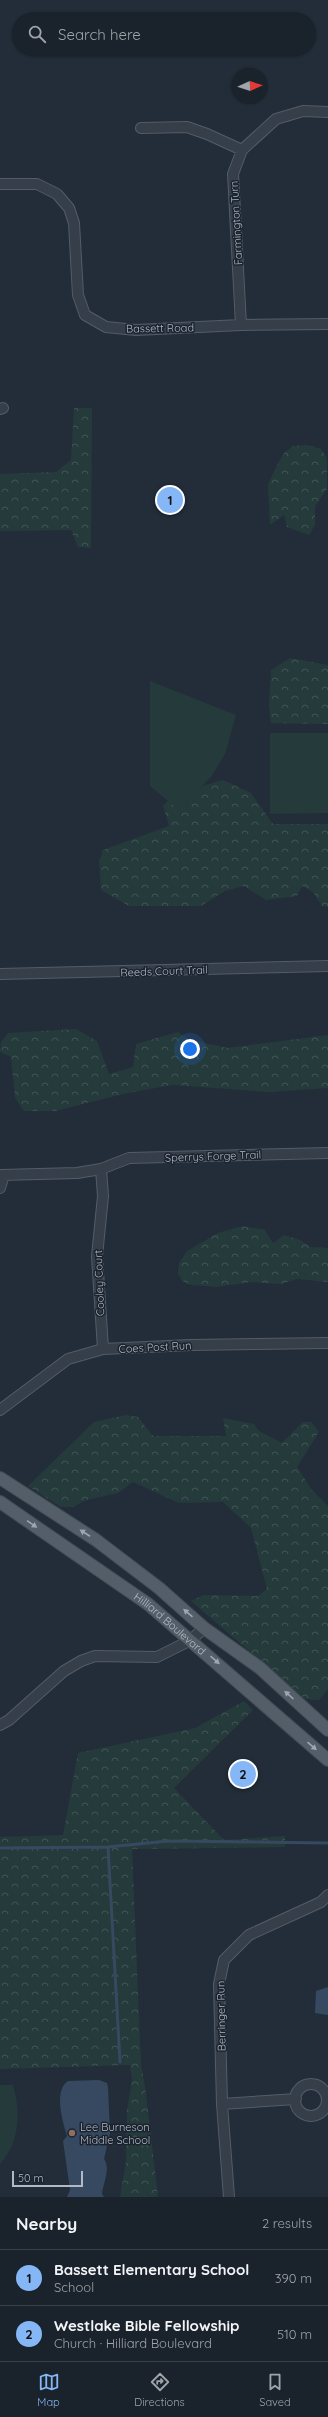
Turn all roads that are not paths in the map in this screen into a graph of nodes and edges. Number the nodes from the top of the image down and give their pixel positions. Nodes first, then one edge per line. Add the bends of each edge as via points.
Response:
1 (328, 112) edge
2 (141, 128) dead end
3 (242, 150) junction
4 (0, 184) edge
5 (328, 324) edge
6 (241, 325) junction
7 (328, 966) edge
8 (0, 974) edge
9 (328, 1153) edge
10 (100, 1169) junction
11 (2, 1175) edge
12 (0, 1188) edge
13 (328, 1343) edge
14 (103, 1349) junction
15 (0, 1410) edge
16 (0, 1478) edge
17 (0, 1502) edge
18 (204, 1628) junction
19 (191, 1640) junction
20 (0, 1725) edge
21 (328, 1730) edge
22 (328, 1760) edge
23 (328, 1895) edge
24 (296, 2099) dead end
25 (222, 2104) junction
26 (229, 2197) edge

1 - 3 street, Farmington Turn via 303,110 276,119
2 - 3 street via 187,127
3 - 6 street, Farmington Turn via 233,174
4 - 6 street, Bassett Road via 38,184 56,194 68,208 74,224 78,295 85,314 106,327 136,330
5 - 6 street, Bassett Road
7 - 8 street, Reeds Court Trail
9 - 10 street, Sperrys Forge Trail via 129,1158
10 - 11 street, Sperrys Forge Trail via 78,1173
10 - 14 street, Cooley Court via 103,1196 97,1256
11 - 12 street
13 - 14 street, Coes Post Run
14 - 15 street, Coes Post Run via 68,1360
18 -> 16 main road, Hilliard Boulevard via 159,1588 96,1540
17 -> 19 main road, Hilliard Boulevard via 148,1604
18 - 19 street
21 -> 18 main road, Hilliard Boulevard via 260,1668
19 - 20 street via 157,1657 95,1656 81,1661 64,1671
19 -> 22 main road, Hilliard Boulevard
23 - 25 street, Berringer Run via 320,1902 249,1935 224,1960 219,1984
24 - 25 street
25 - 26 street, Berringer Run

